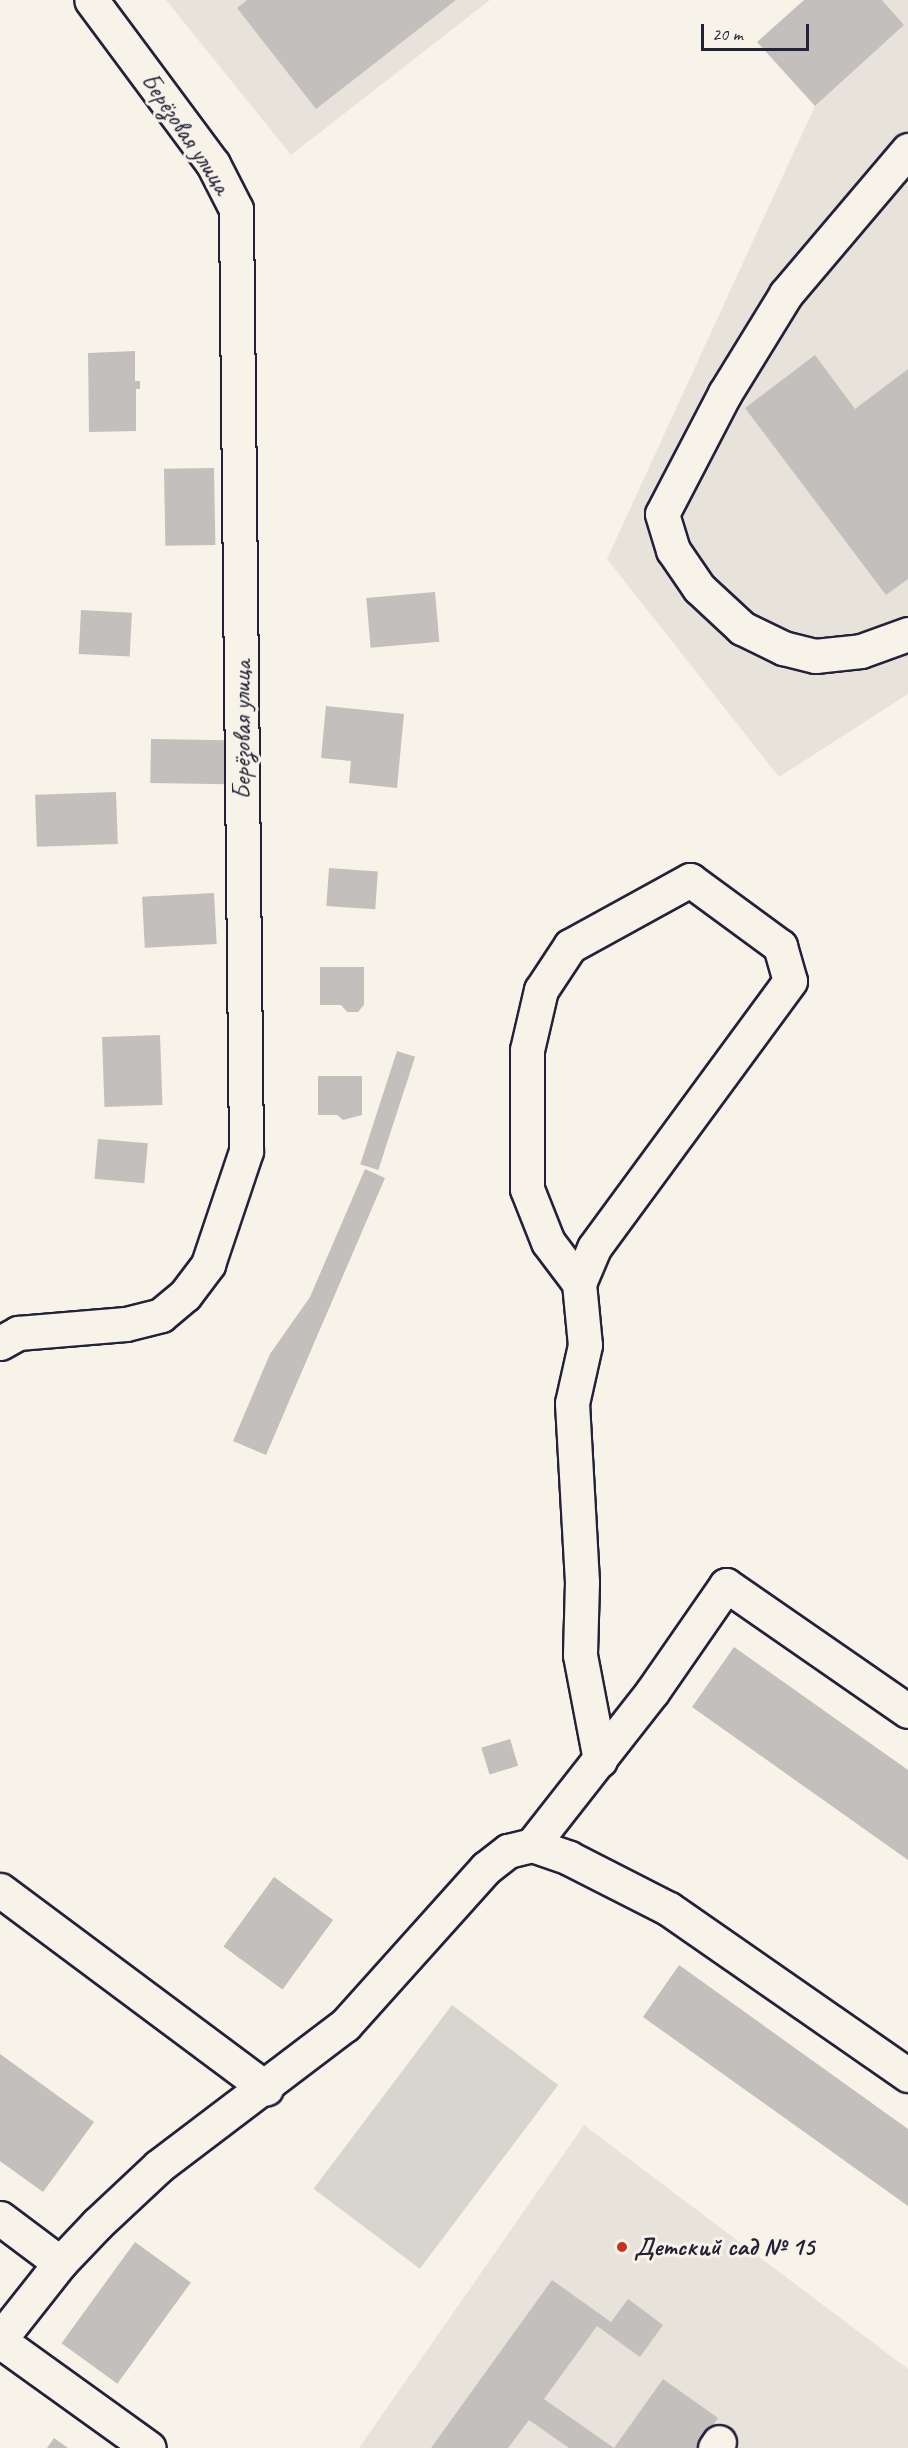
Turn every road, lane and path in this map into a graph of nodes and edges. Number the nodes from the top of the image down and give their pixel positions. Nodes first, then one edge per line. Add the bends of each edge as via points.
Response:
1 (91, 0) edge
2 (908, 150) edge
3 (908, 634) edge
4 (579, 1283) junction
5 (0, 1343) edge
6 (908, 1711) edge
7 (600, 1760) junction
8 (532, 1845) junction
9 (0, 1890) edge
10 (908, 2075) edge
11 (266, 2088) junction
12 (0, 2218) edge
13 (60, 2263) junction
14 (0, 2340) edge
15 (149, 2448) edge

1 - 5 street, Берёзовая улица via 213,164 236,209 246,1151 208,1264 185,1295 161,1315 126,1324 18,1333
2 - 3 street via 786,294 725,393 662,514 673,550 699,588 742,628 783,648 814,656 861,651
4 - 4 street via 594,1248 790,981 780,946 690,880 570,946 541,990 527,1050 527,1189 548,1242
4 - 7 street via 585,1345 572,1402 582,1582 580,1654
6 - 7 street via 726,1585
7 - 8 street
8 - 10 street via 569,1858 669,1909
8 - 11 street via 508,1851 486,1868 345,2025
9 - 11 street
11 - 13 street via 159,2166
12 - 13 street
13 - 14 street
14 - 15 street

